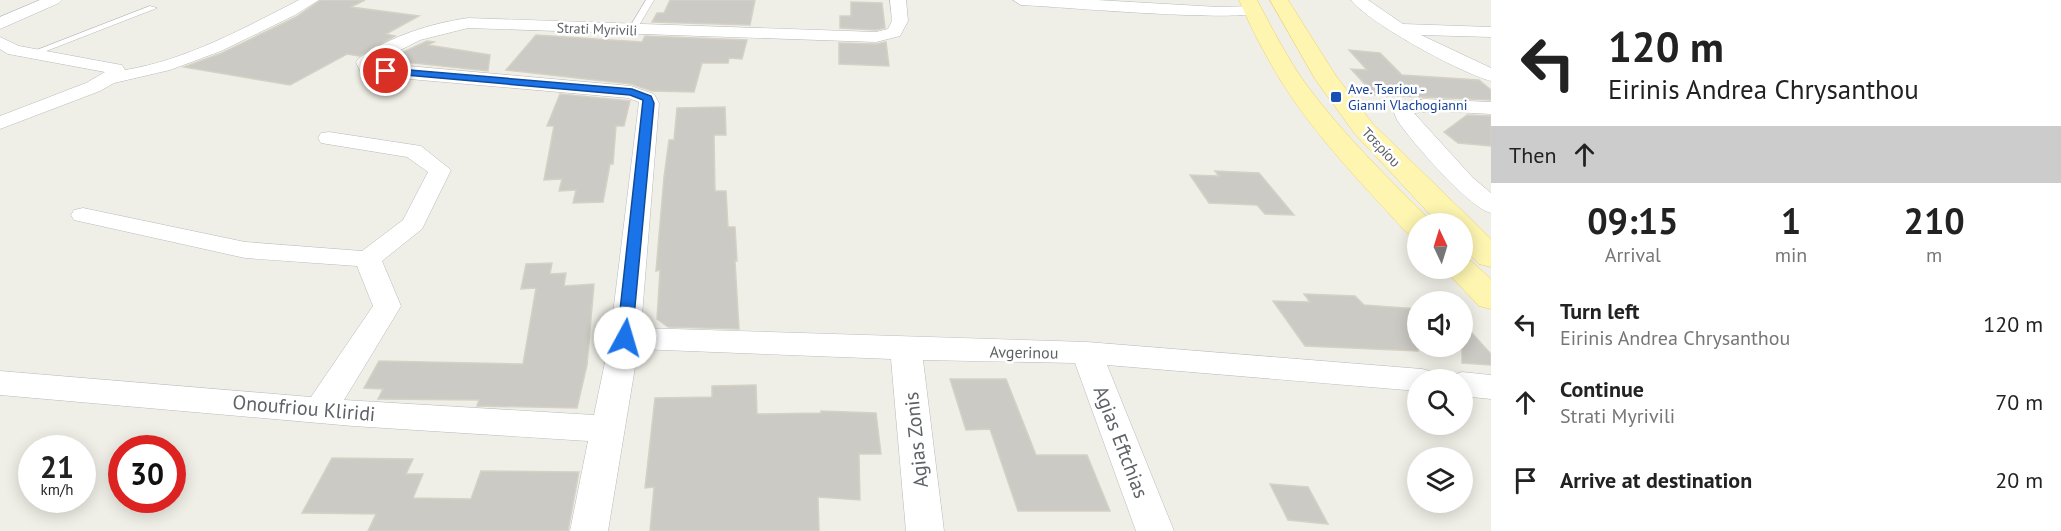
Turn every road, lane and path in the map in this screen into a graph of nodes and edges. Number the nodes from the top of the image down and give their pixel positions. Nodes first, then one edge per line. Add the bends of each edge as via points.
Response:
1 (54, 0) edge
2 (311, 0) edge
3 (650, 0) edge
4 (898, 0) edge
5 (1021, 0) edge
6 (1279, 0) edge
7 (1359, 0) edge
8 (1046, 1) edge
9 (153, 8) dead end
10 (1254, 11) edge
11 (0, 24) edge
12 (1398, 29) junction
13 (632, 30) junction
14 (1491, 32) edge
15 (0, 42) edge
16 (33, 53) junction
17 (1491, 75) edge
18 (114, 77) junction
19 (1491, 108) edge
20 (0, 123) edge
21 (329, 138) dead end
22 (1491, 206) edge
23 (1445, 213) edge
24 (1407, 214) edge
25 (83, 215) dead end
26 (1473, 240) edge
27 (1491, 257) edge
28 (368, 259) junction
29 (1471, 279) edge
30 (1491, 298) edge
31 (625, 338) junction
32 (906, 350) junction
33 (1087, 353) junction
34 (1407, 379) edge
35 (0, 383) edge
36 (1473, 385) edge
37 (1491, 387) edge
38 (320, 410) junction
39 (608, 429) junction
40 (589, 531) edge
41 (925, 531) edge
42 (1155, 531) edge

1 - 11 street
2 - 18 street via 158,69
3 - 13 lane
4 - 13 street, Strati Myrivili via 900,21 894,32 876,37
5 - 8 street
6 - 23 main road, Τσερίου via 1326,79 1364,129
7 - 12 street
8 - 10 street
9 - 16 lane
10 - 24 main road, Τσερίου via 1306,100
12 - 14 street
12 - 17 street
13 - 31 street, Strati Myrivili via 468,23 426,32 364,62 366,67 386,71 632,92 647,98
15 - 16 street via 14,50
16 - 18 street via 116,69
18 - 20 street
19 - 22 street via 1413,106 1403,110 1421,136
21 - 28 street via 413,151 440,170 413,224
25 - 28 street via 246,250
26 - 27 main road
28 - 38 street via 387,306
29 - 30 main road
31 - 32 street, Avgerinou
31 - 39 street
32 - 33 street, Avgerinou
32 - 41 street, Agias Zonis
33 - 34 street, Avgerinou
33 - 42 street, Agias Eftchias
35 - 38 street, Onoufriou Kliridi
36 - 37 street
38 - 39 street, Onoufriou Kliridi
39 - 40 street

